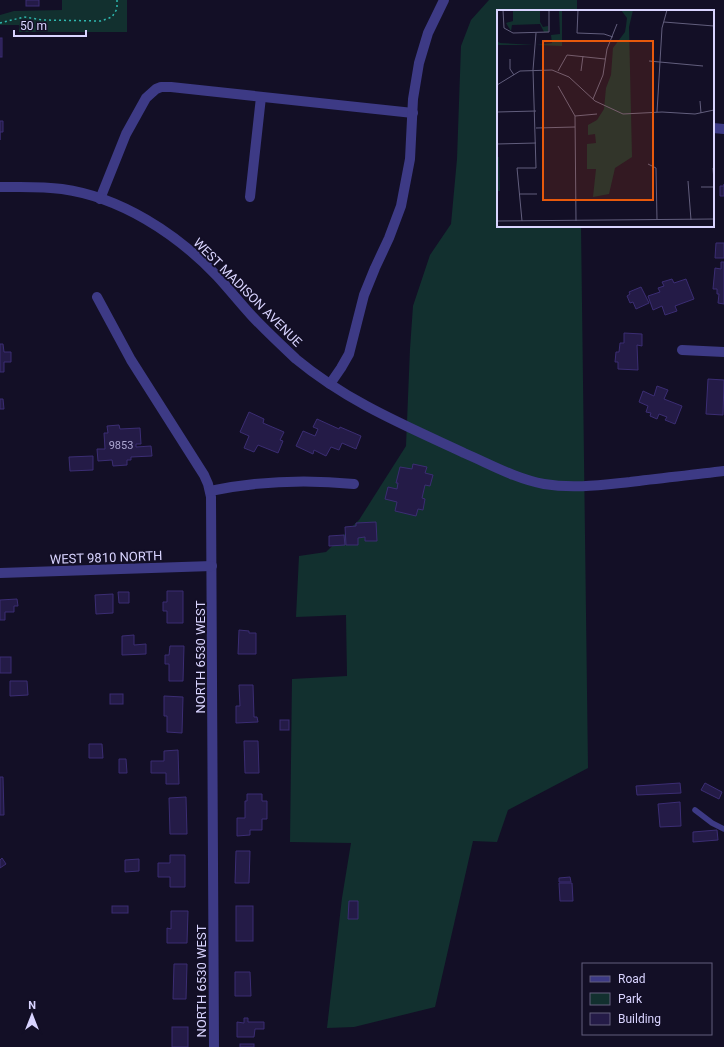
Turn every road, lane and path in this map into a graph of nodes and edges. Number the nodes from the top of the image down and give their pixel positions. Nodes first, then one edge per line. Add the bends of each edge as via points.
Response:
1 (117, 0) edge
2 (444, 0) edge
3 (0, 23) edge
4 (261, 96) junction
5 (413, 113) junction
6 (714, 128) edge
7 (724, 129) edge
8 (0, 187) edge
9 (250, 197) dead end
10 (100, 199) junction
11 (98, 297) dead end
12 (682, 350) dead end
13 (724, 352) edge
14 (330, 384) junction
15 (724, 471) edge
16 (354, 484) dead end
17 (210, 491) junction
18 (212, 566) junction
19 (0, 573) edge
20 (695, 810) dead end
21 (724, 829) edge
22 (214, 1047) edge

1 - 3 path via 112,17 101,21 43,20 24,17
2 - 5 street via 423,48 415,81
4 - 5 street
4 - 9 street
4 - 10 street via 171,87 161,87 152,92 126,134
5 - 14 street via 407,176 398,213 364,295 349,354
6 - 7 street
8 - 10 street, WEST MADISON AVENUE via 55,188
10 - 14 street, WEST MADISON AVENUE via 145,220 188,249 216,275 252,317 280,344
11 - 17 street, NORTH 6530 WEST via 131,360 204,475
12 - 13 street
14 - 15 street, WEST MADISON AVENUE via 377,413 530,481 577,487
16 - 17 street via 282,481
17 - 18 street, NORTH 6530 WEST
18 - 19 street, WEST 9810 NORTH
18 - 22 street, NORTH 6530 WEST
20 - 21 lane

